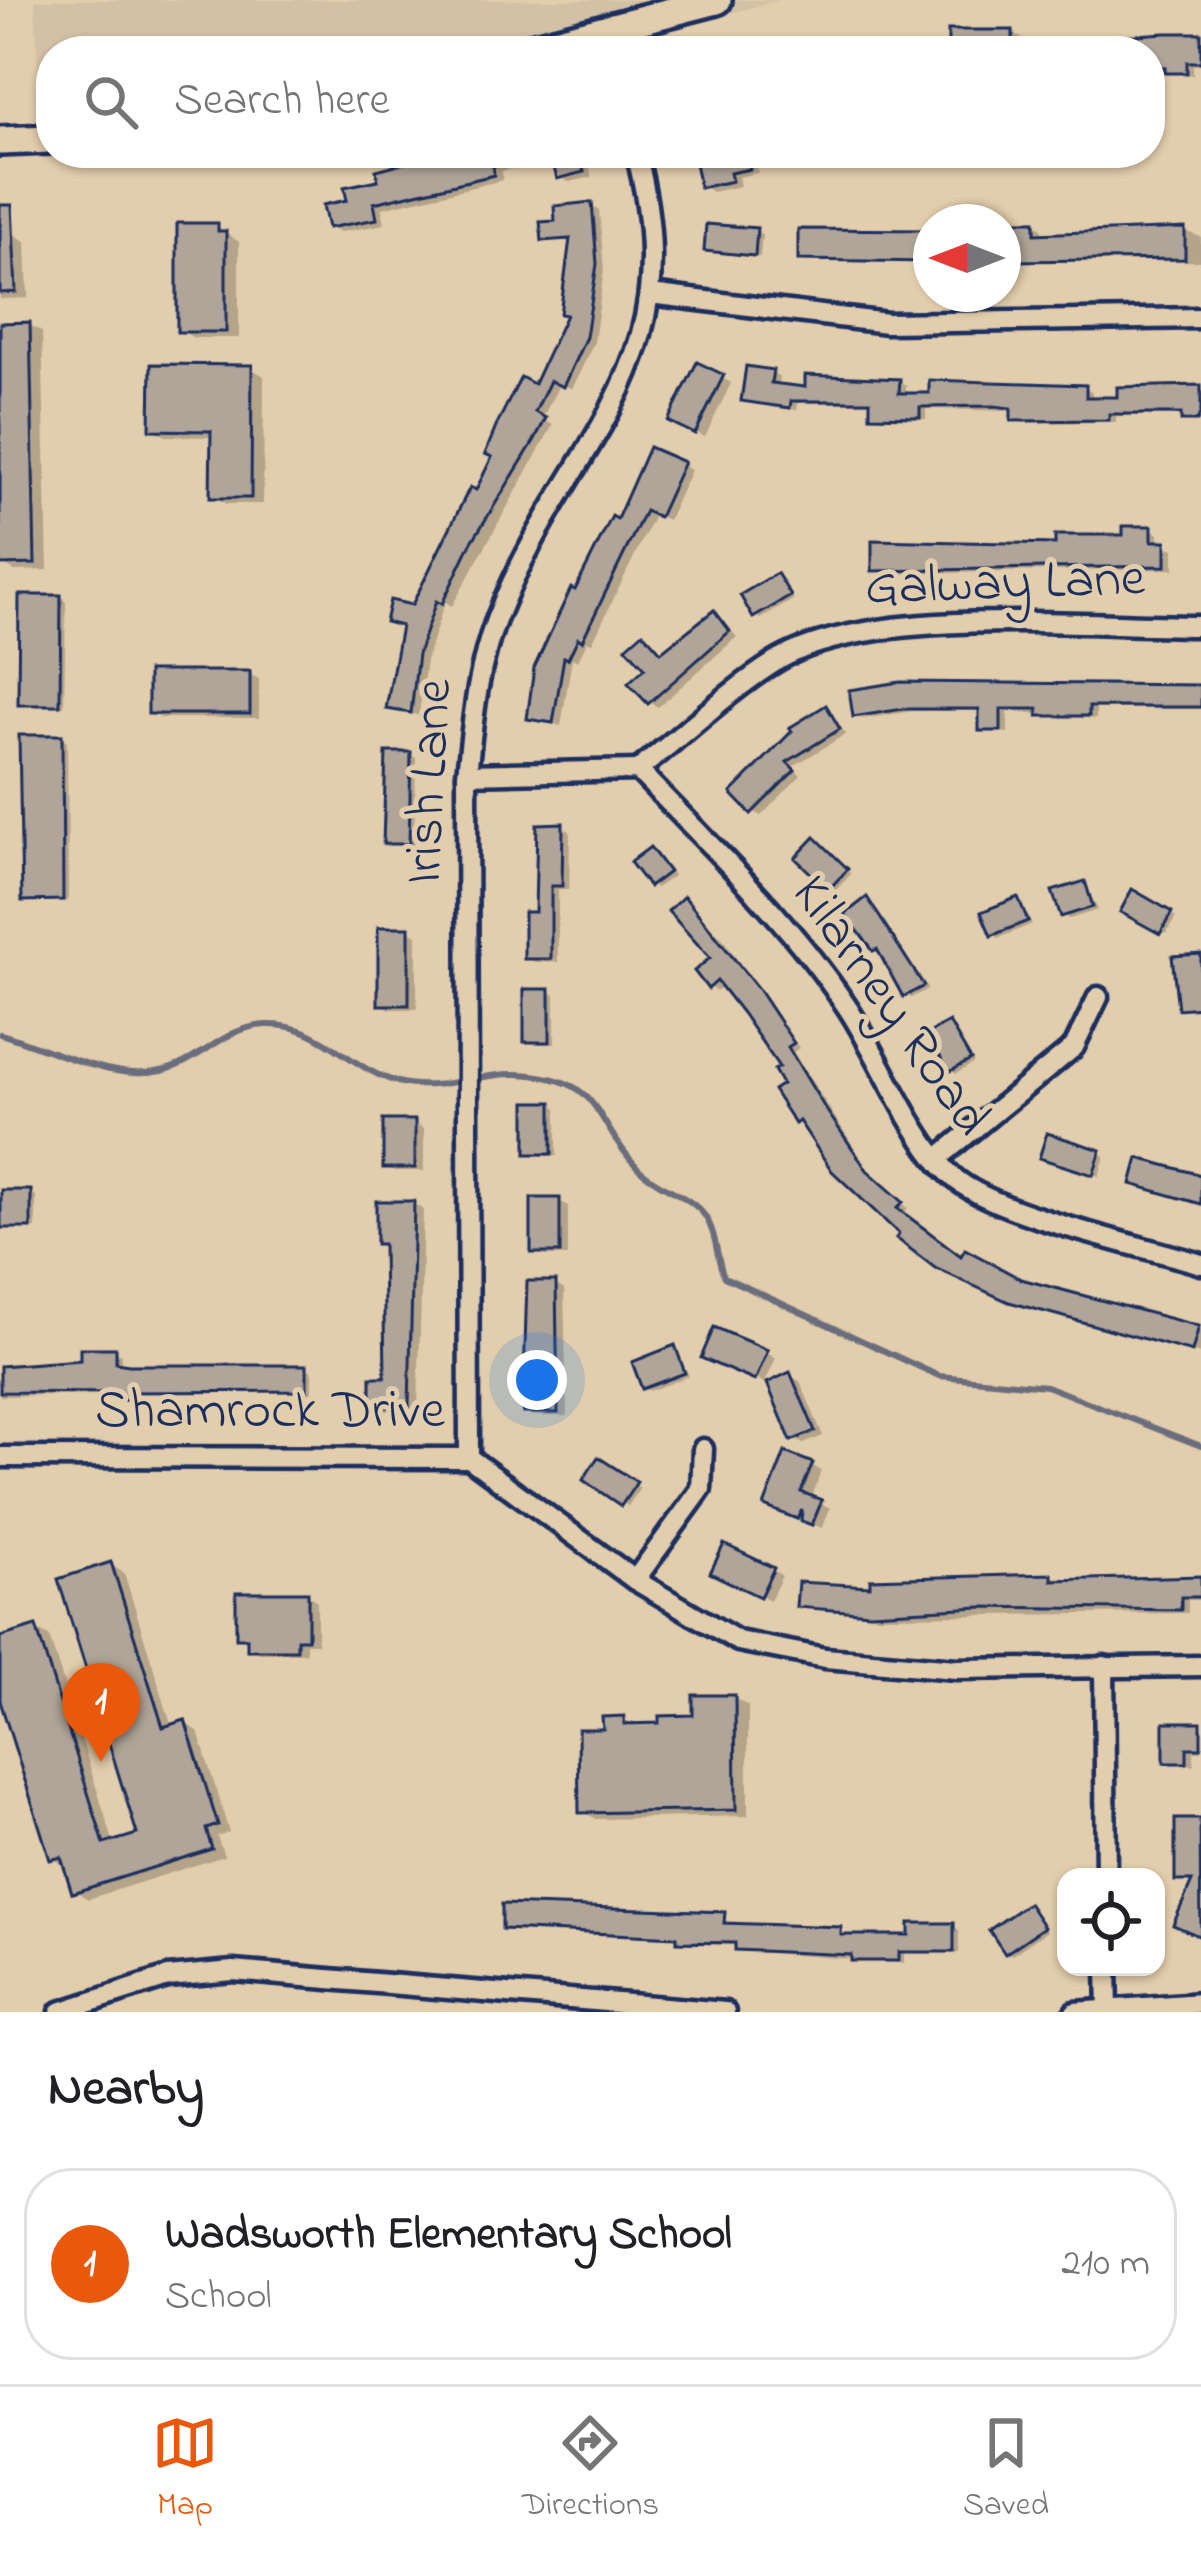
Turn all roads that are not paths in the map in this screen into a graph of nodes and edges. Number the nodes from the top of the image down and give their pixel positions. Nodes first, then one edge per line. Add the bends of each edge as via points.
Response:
1 (717, 0) edge
2 (616, 36) edge
3 (36, 140) edge
4 (0, 141) edge
5 (638, 168) edge
6 (650, 294) junction
7 (1201, 318) edge
8 (1201, 626) edge
9 (638, 770) junction
10 (467, 774) junction
11 (1098, 997) dead end
12 (937, 1159) junction
13 (1201, 1264) edge
14 (703, 1449) dead end
15 (0, 1457) edge
16 (469, 1458) junction
17 (635, 1580) junction
18 (1104, 1666) junction
19 (1201, 1666) edge
20 (1106, 1868) edge
21 (1107, 1976) edge
22 (1201, 2003) edge
23 (1108, 2011) edge
24 (60, 2012) edge
25 (725, 2012) edge
26 (1075, 2012) edge

1 - 2 main road
3 - 4 main road
5 - 6 street, Irish Lane via 652,245
6 - 7 street via 887,322
6 - 10 street, Irish Lane via 618,399 497,616 482,659
8 - 9 street, Galway Lane via 892,626 840,634 776,662
9 - 10 street
9 - 12 street, Kilarney Road via 810,957
10 - 16 street, Irish Lane
11 - 12 street via 1074,1047
12 - 13 street, Kilarney Road via 982,1194
14 - 17 street via 701,1489
15 - 16 street, Shamrock Drive
16 - 17 street, Shamrock Drive
17 - 18 street, Shamrock Drive via 738,1641 825,1658 956,1669
18 - 19 street, Shamrock Drive
18 - 20 street
21 - 23 street
22 - 23 street
23 - 26 street
24 - 25 street via 168,1978 233,1971

